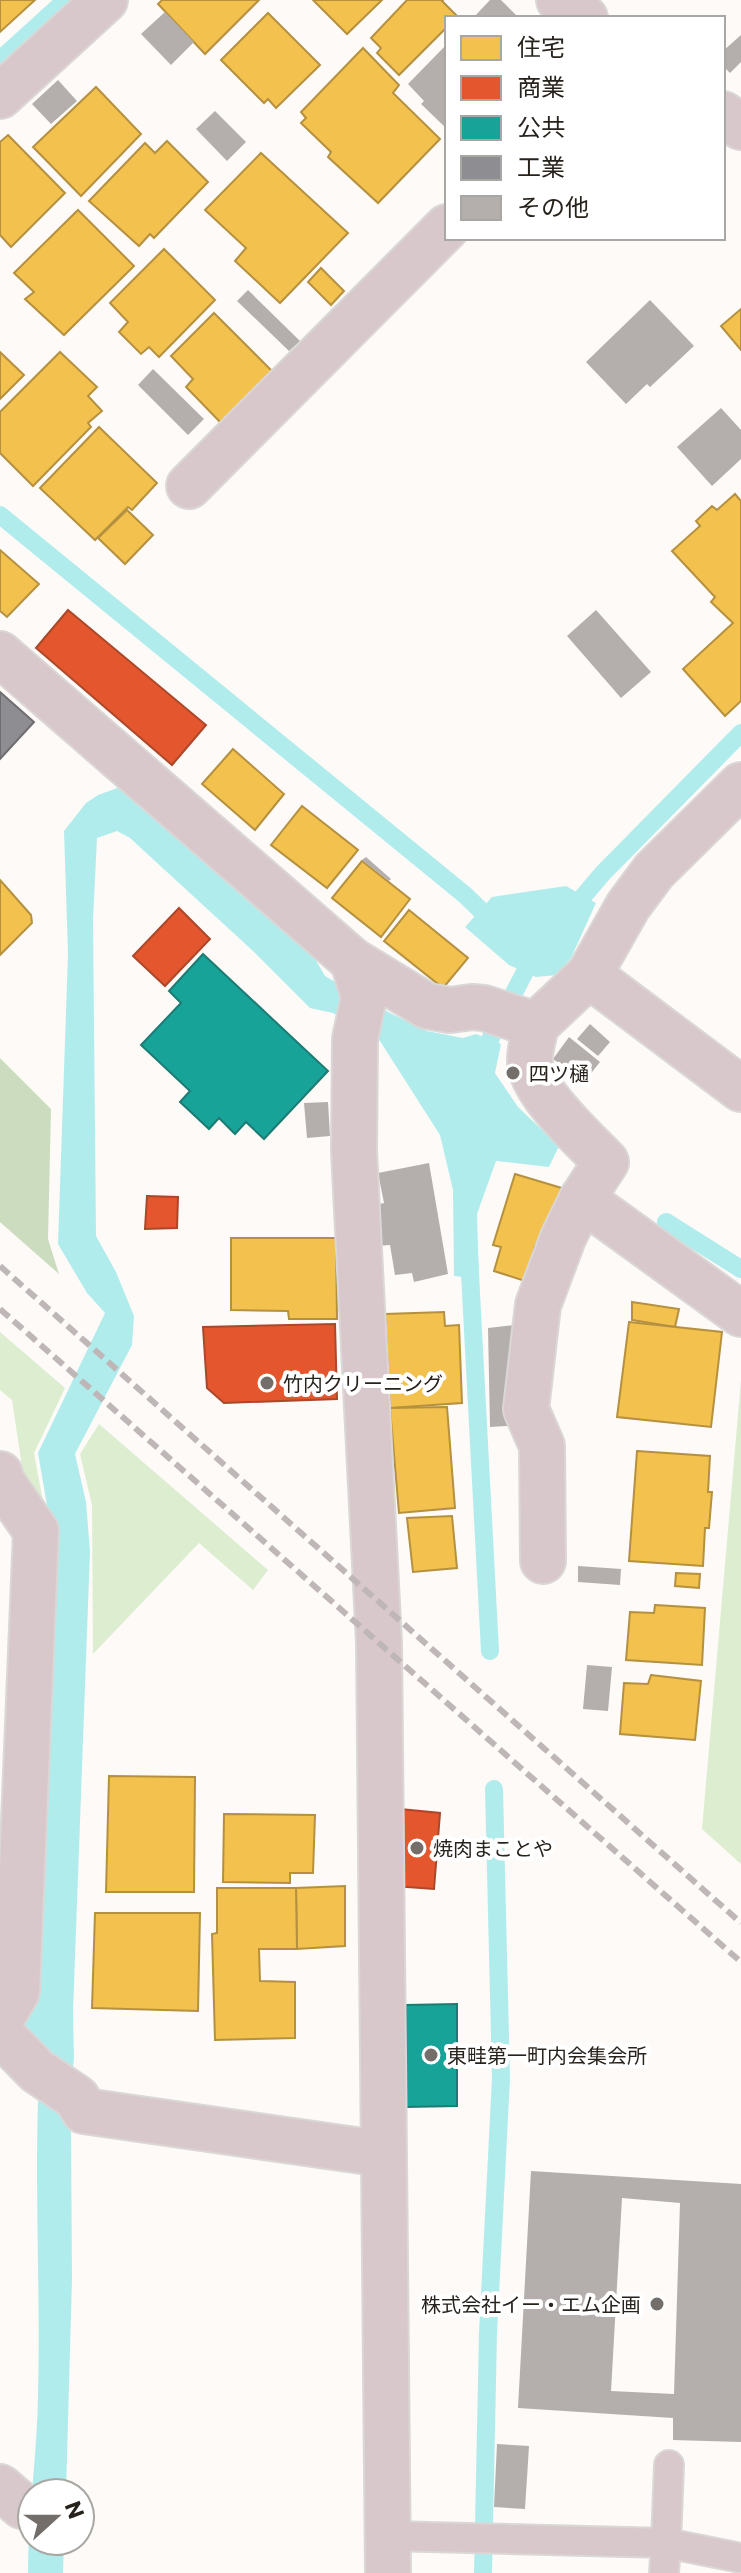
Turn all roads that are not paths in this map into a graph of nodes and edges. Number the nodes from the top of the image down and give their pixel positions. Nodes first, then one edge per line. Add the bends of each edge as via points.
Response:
1 (105, 0) edge
2 (559, 0) edge
3 (582, 16) edge
4 (0, 94) edge
5 (445, 229) edge
6 (189, 486) dead end
7 (0, 654) edge
8 (741, 785) edge
9 (589, 975) junction
10 (359, 979) junction
11 (513, 1017) junction
12 (741, 1089) edge
13 (582, 1199) junction
14 (741, 1314) edge
15 (0, 1474) edge
16 (543, 1561) dead end
17 (8, 2006) edge
18 (0, 2033) edge
19 (383, 2154) junction
20 (669, 2465) dead end
21 (666, 2543) junction
22 (388, 2554) edge
23 (741, 2558) edge
24 (664, 2573) edge

1 - 4 street
2 - 3 street
5 - 6 street
7 - 10 street
8 - 9 street via 654,871
9 - 11 street
9 - 12 street
10 - 11 street via 427,1006 472,1007
10 - 19 street via 354,1151 379,1643
11 - 13 street via 535,1081 606,1162
13 - 14 street
13 - 16 street via 538,1305 526,1409 542,1446
15 - 17 street via 36,1531
18 - 19 street via 37,2071 77,2098 84,2111
19 - 22 street
20 - 21 lane
21 - 22 lane via 461,2537
21 - 23 lane
21 - 24 lane

